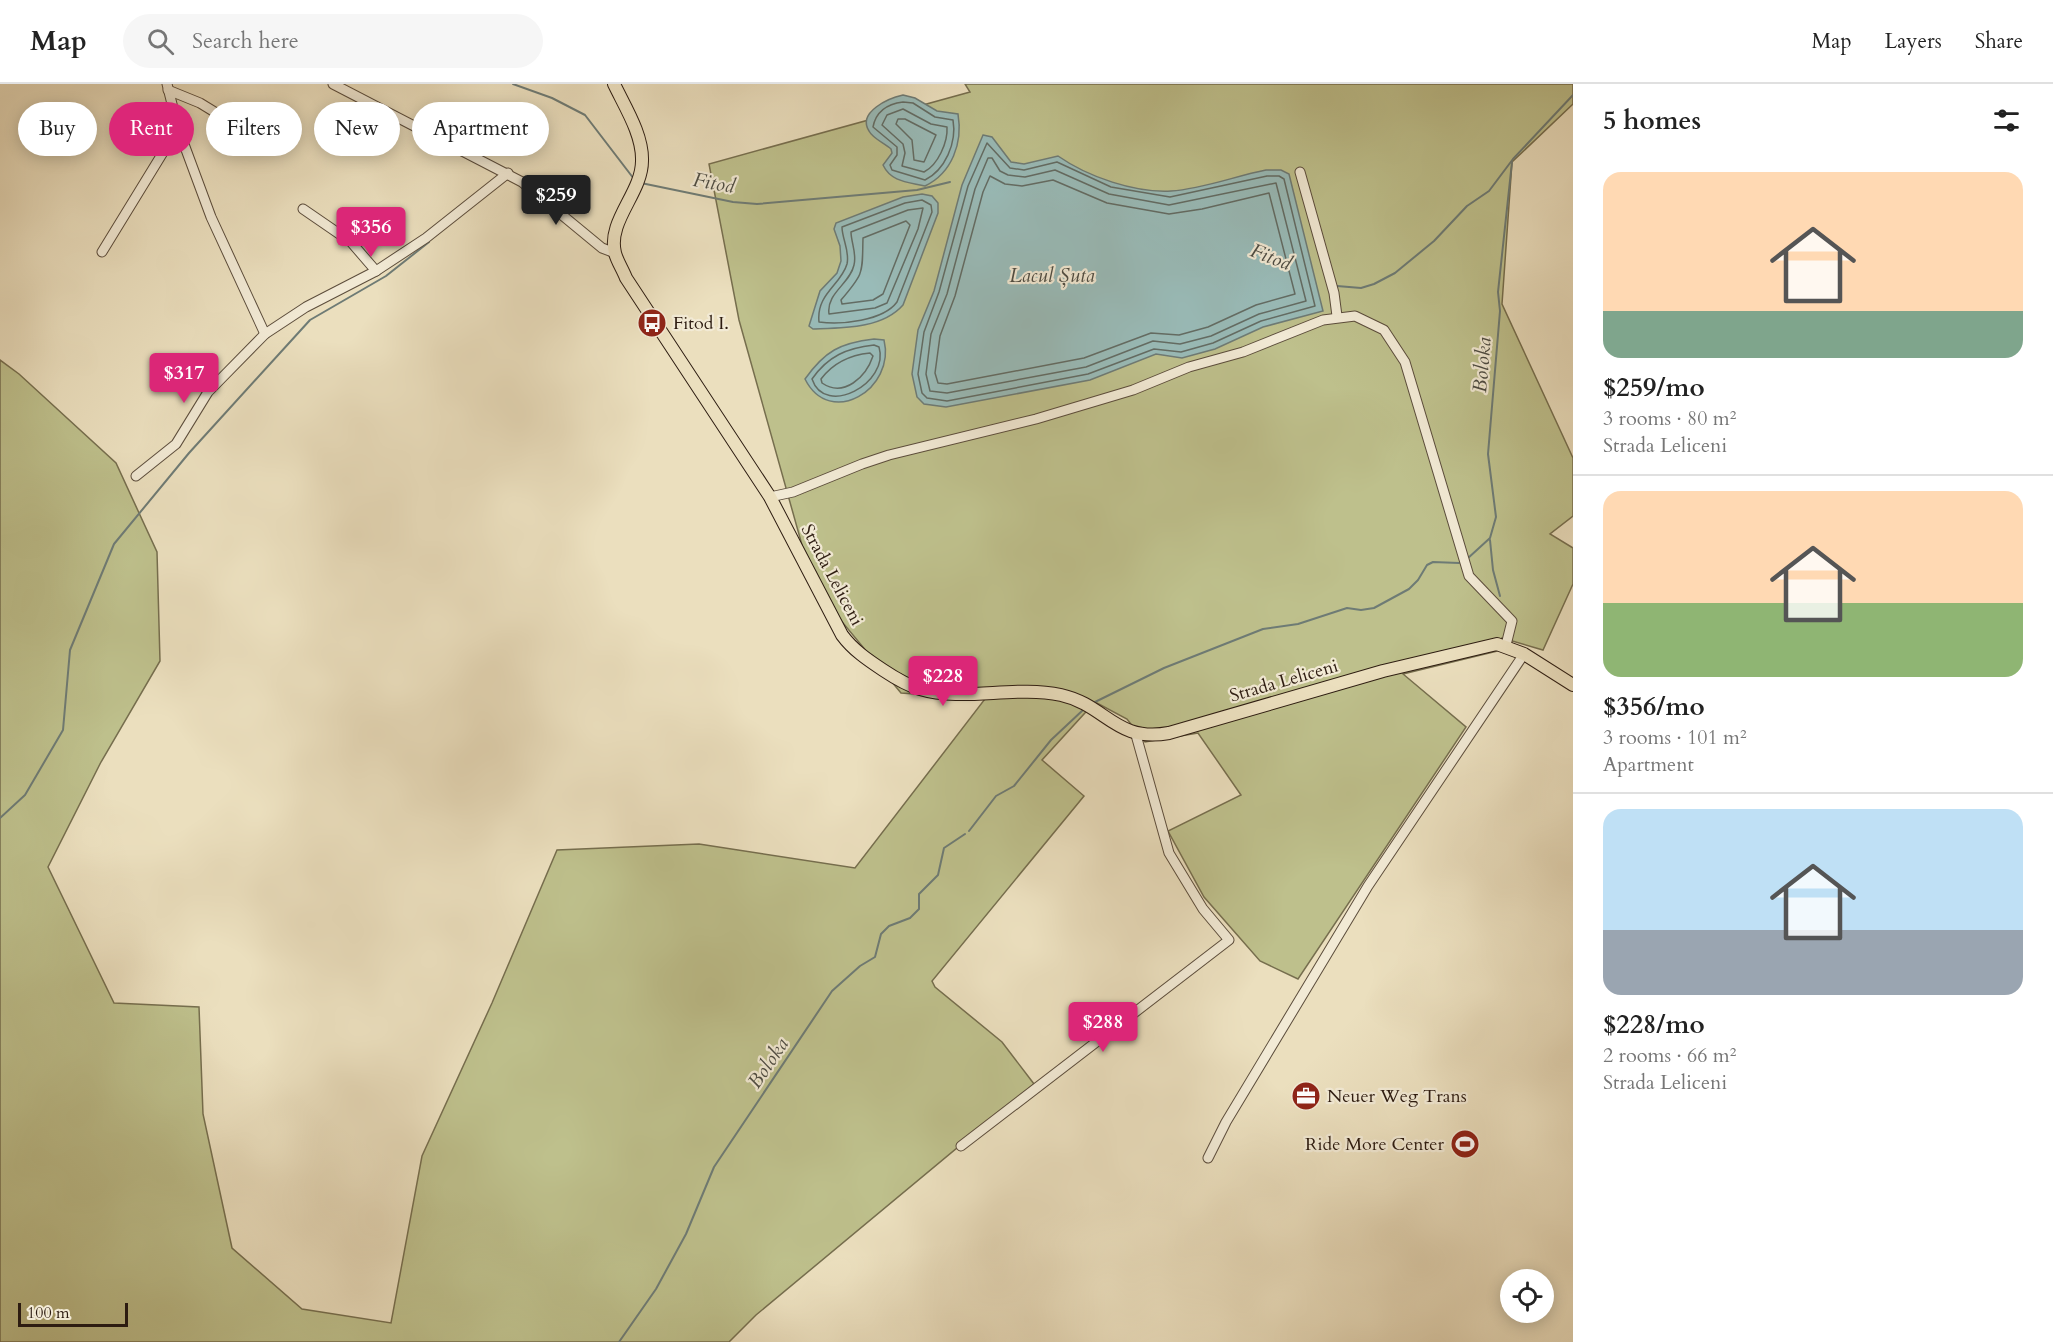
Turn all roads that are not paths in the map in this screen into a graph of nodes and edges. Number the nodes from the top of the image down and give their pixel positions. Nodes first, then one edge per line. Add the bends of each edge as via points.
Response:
1 (333, 84) edge
2 (614, 84) edge
3 (167, 87) edge
4 (171, 102) edge
5 (206, 107) edge
6 (161, 156) edge
7 (189, 156) edge
8 (1300, 172) dead end
9 (508, 173) junction
10 (303, 209) dead end
11 (102, 252) dead end
12 (615, 253) junction
13 (376, 271) junction
14 (1337, 316) junction
15 (264, 334) junction
16 (136, 476) dead end
17 (771, 497) junction
18 (1506, 645) junction
19 (1524, 654) junction
20 (1573, 685) edge
21 (1136, 735) junction
22 (961, 1146) dead end
23 (1208, 1158) dead end

1 - 9 street
2 - 12 main road via 639,141 642,164 639,182 619,224
3 - 4 street
3 - 5 street
6 - 11 street
7 - 15 street via 228,258
8 - 14 street
9 - 12 street via 602,248
9 - 13 street via 426,238
10 - 13 street via 351,242
12 - 17 main road, Strada Leliceni via 626,278
13 - 15 street
14 - 17 street via 1133,390 862,464
14 - 18 street via 1356,316 1373,322 1384,330 1405,362 1469,576 1512,621
15 - 16 street via 208,392 176,444
17 - 21 main road, Strada Leliceni via 842,635 858,653 903,683 926,691 1059,694 1089,706
18 - 19 main road
18 - 21 main road, Strada Leliceni via 1467,649 1403,665 1168,734
19 - 20 main road
19 - 23 street via 1368,886
21 - 22 street via 1169,853 1203,909 1229,940

